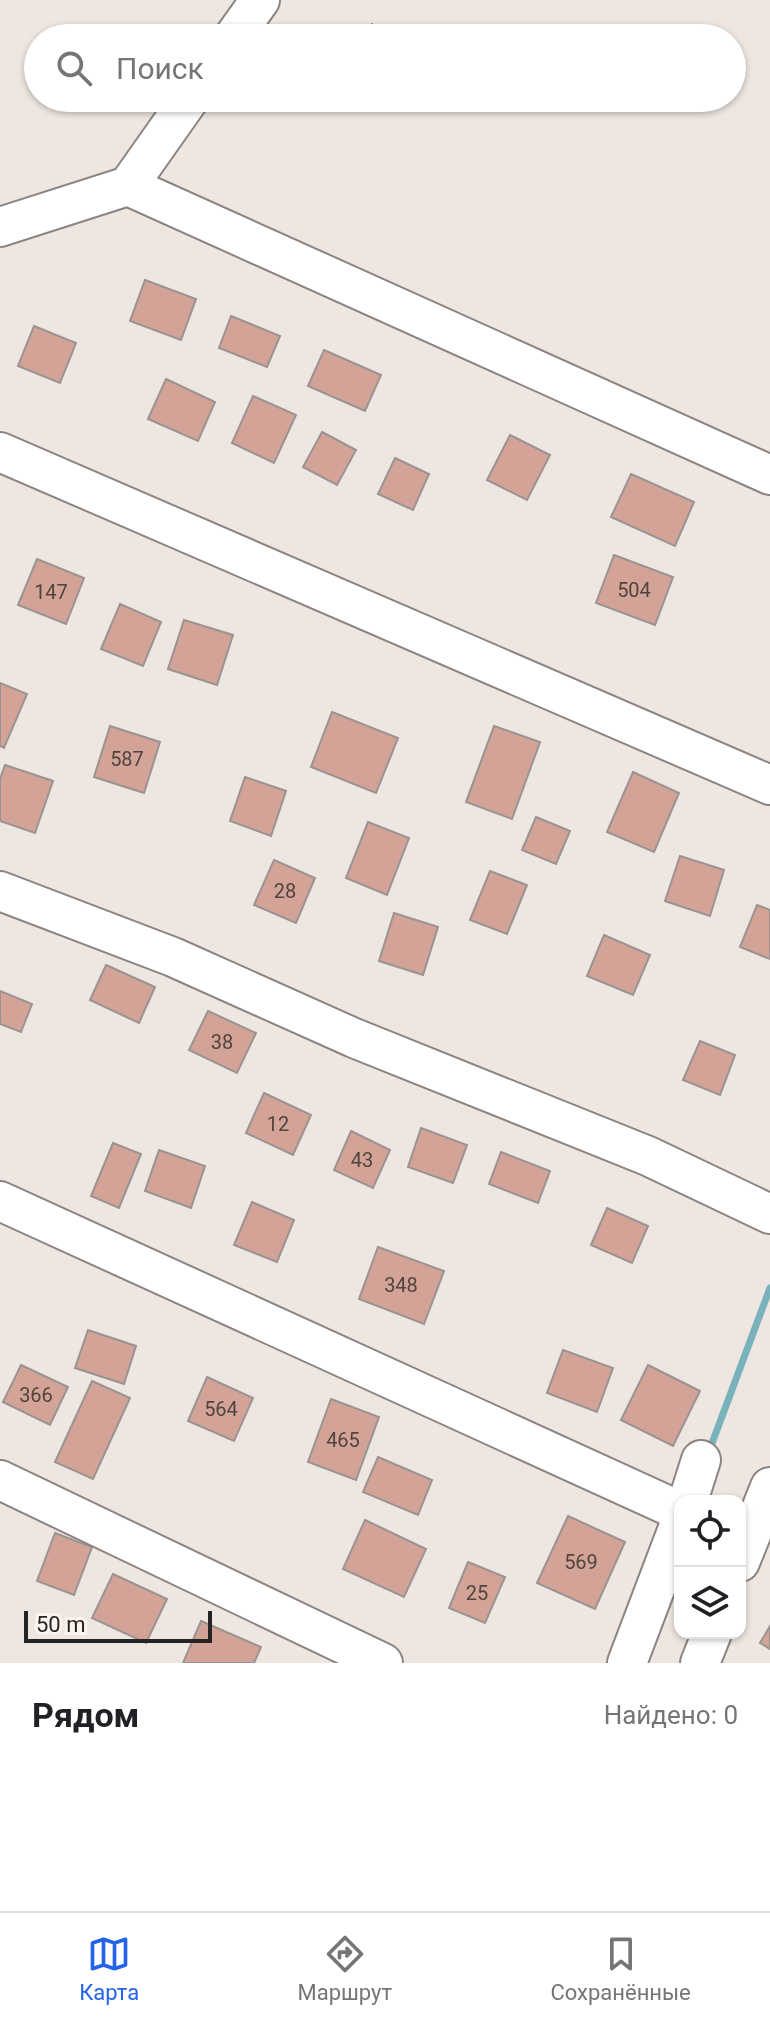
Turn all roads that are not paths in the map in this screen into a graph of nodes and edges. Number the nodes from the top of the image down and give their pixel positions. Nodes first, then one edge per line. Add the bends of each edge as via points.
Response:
1 (260, 0) edge
2 (243, 24) edge
3 (180, 112) edge
4 (128, 186) junction
5 (0, 227) edge
6 (0, 452) edge
7 (770, 475) edge
8 (770, 785) edge
9 (0, 891) edge
10 (0, 1201) edge
11 (770, 1214) edge
12 (701, 1460) dead end
13 (0, 1480) edge
14 (770, 1487) edge
15 (690, 1495) edge
16 (674, 1508) edge
17 (674, 1539) edge
18 (746, 1547) edge
19 (710, 1639) edge
20 (383, 1663) edge
21 (627, 1663) edge
22 (700, 1663) edge

1 - 2 street
3 - 4 street
4 - 5 street
4 - 7 street
6 - 8 street
9 - 11 street via 173,957 354,1038 648,1156
10 - 16 street
12 - 15 street
13 - 20 street
14 - 18 street
17 - 21 street
19 - 22 street

